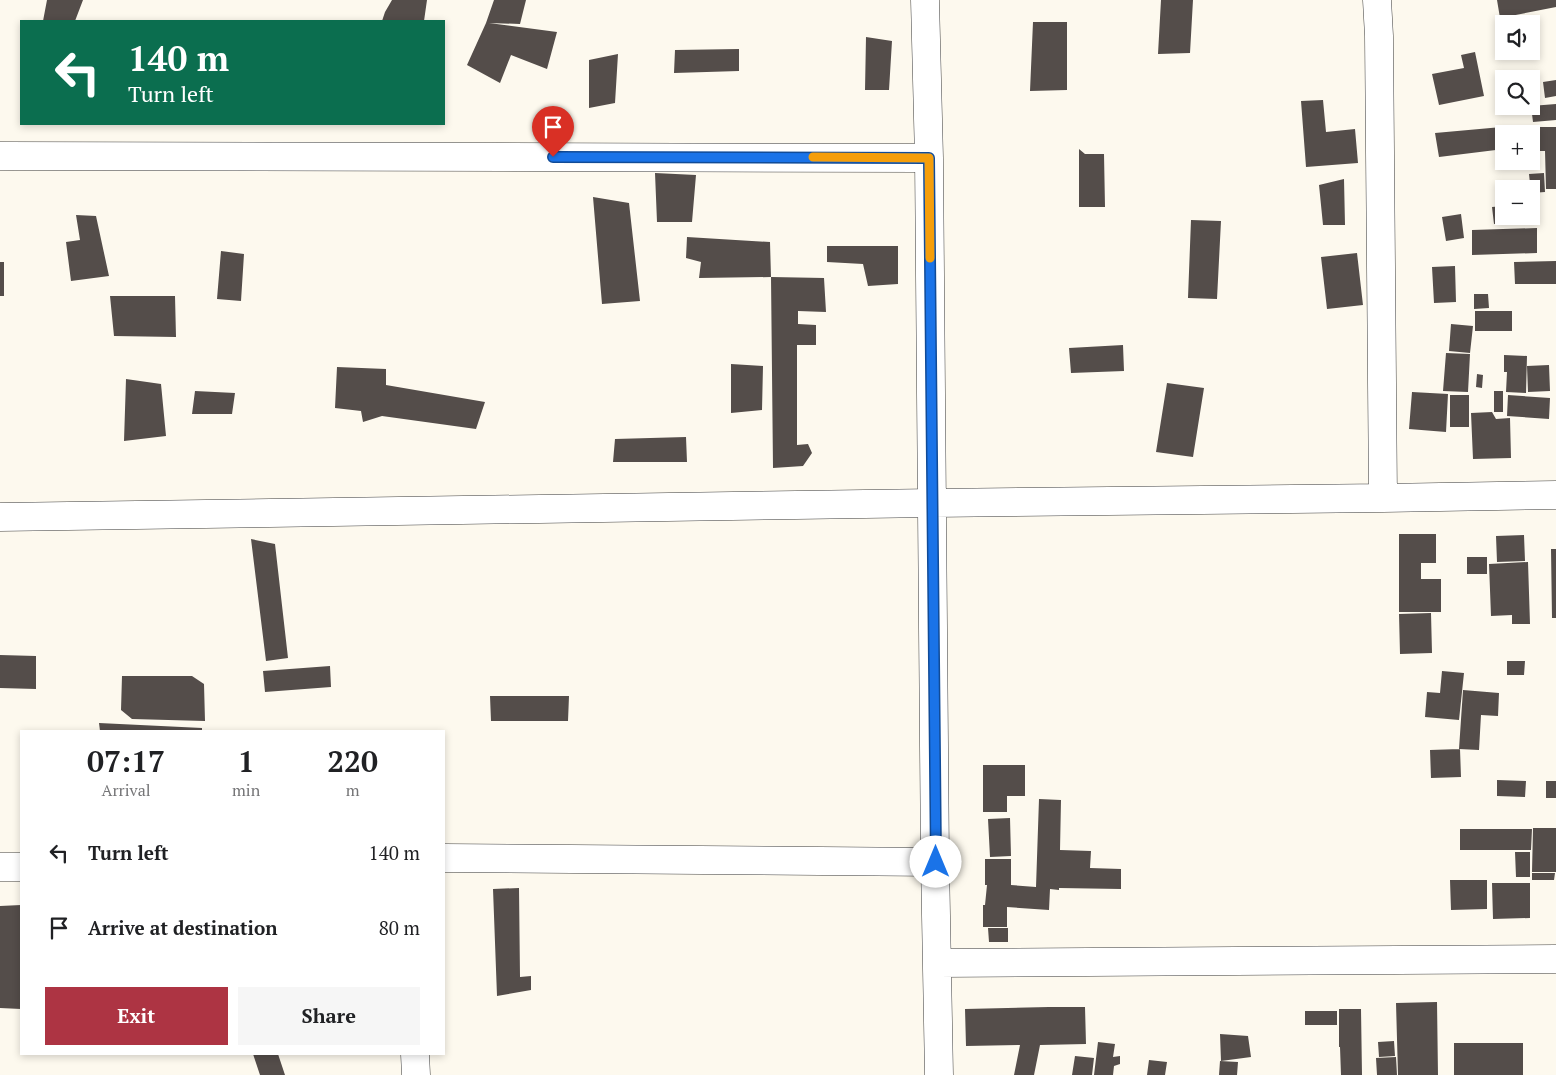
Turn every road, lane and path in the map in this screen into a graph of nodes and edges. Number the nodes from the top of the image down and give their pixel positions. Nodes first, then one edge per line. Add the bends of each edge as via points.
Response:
1 (925, 0) edge
2 (1377, 0) edge
3 (0, 156) edge
4 (929, 158) junction
5 (1556, 494) edge
6 (1384, 498) junction
7 (933, 503) junction
8 (0, 517) edge
9 (445, 858) edge
10 (936, 862) junction
11 (0, 867) edge
12 (20, 867) edge
13 (1556, 959) edge
14 (938, 963) junction
15 (415, 1055) edge
16 (416, 1075) edge
17 (939, 1075) edge

1 - 4 street
2 - 6 street
3 - 4 street
4 - 7 street
5 - 6 street
6 - 7 street
7 - 8 street
7 - 10 street
9 - 10 street
10 - 14 street
11 - 12 street
13 - 14 street
14 - 17 street
15 - 16 street

